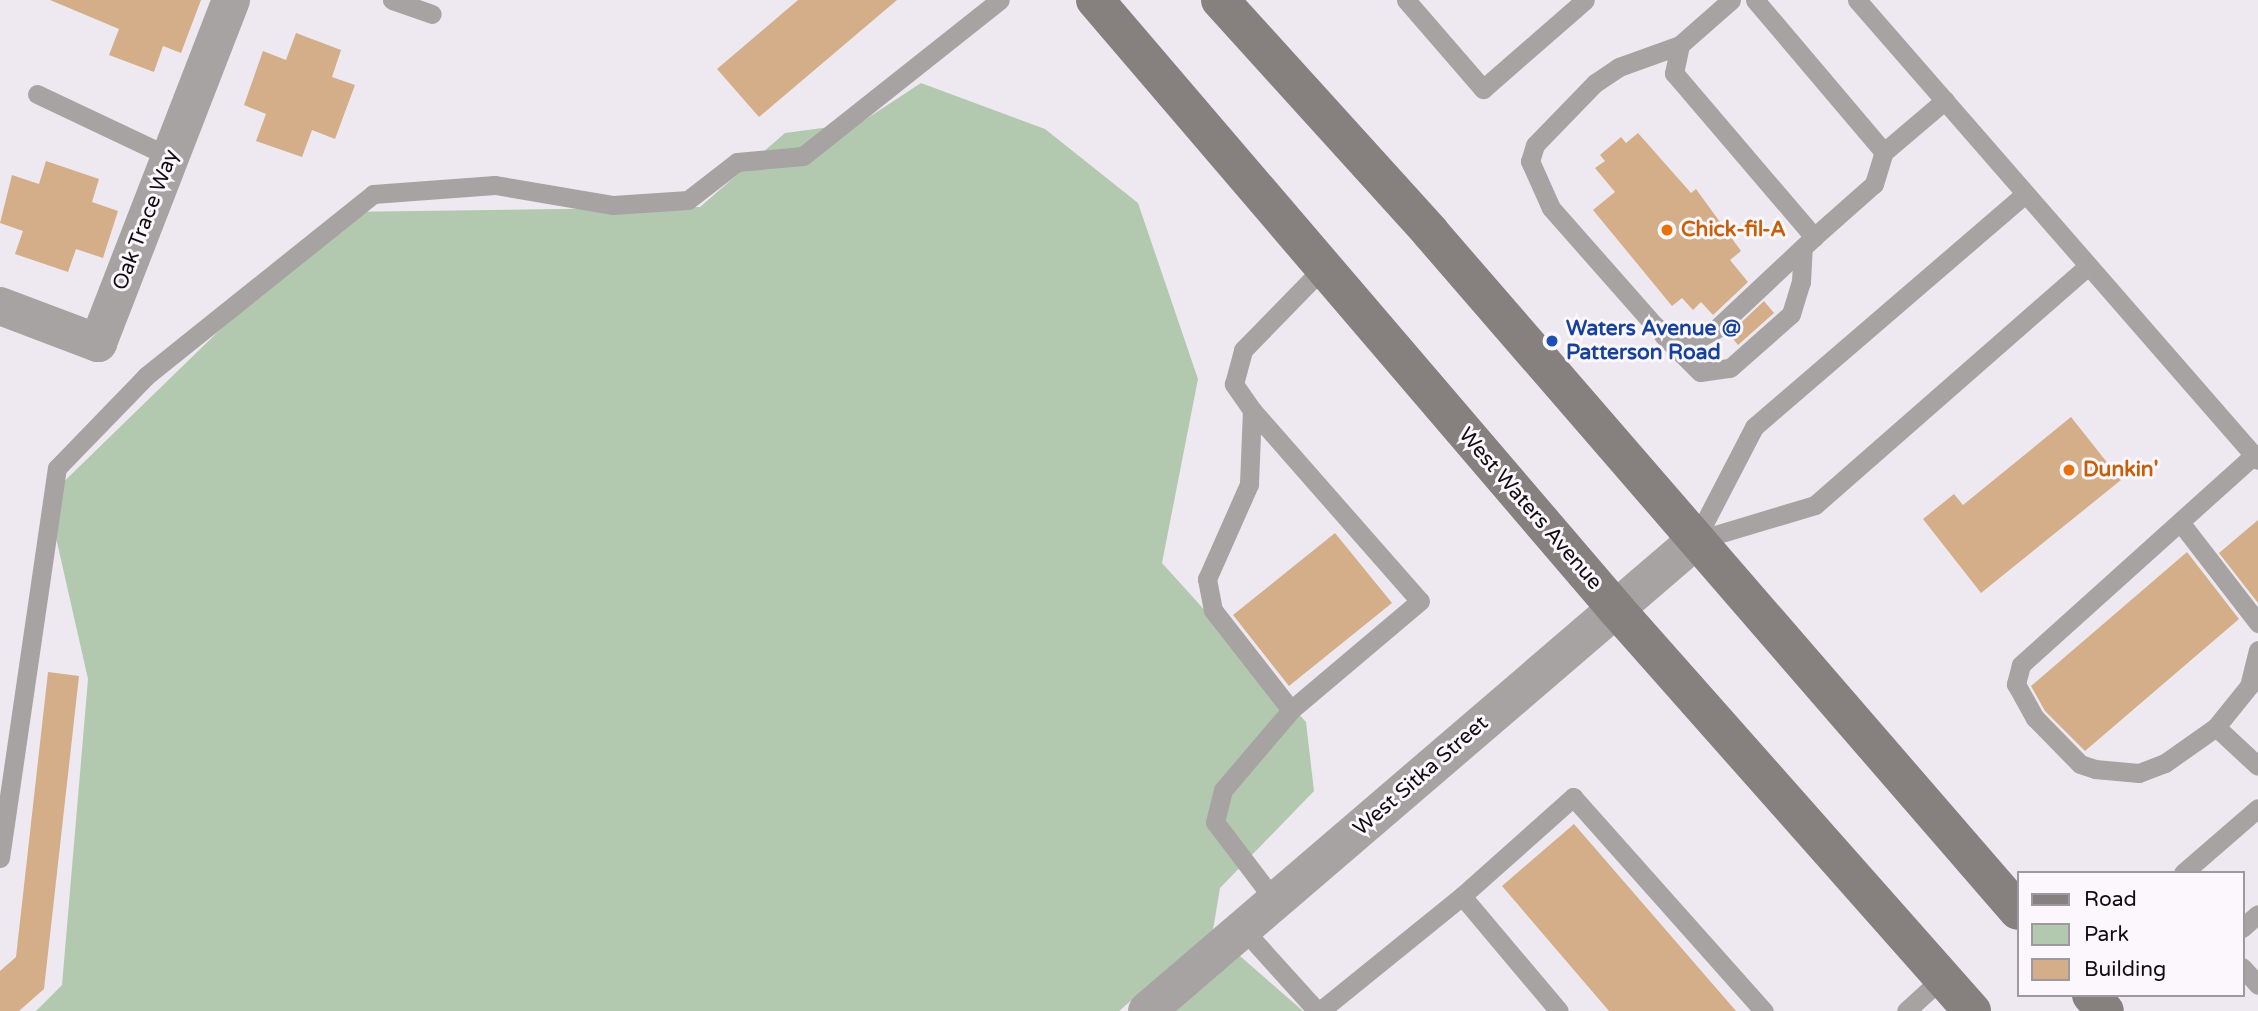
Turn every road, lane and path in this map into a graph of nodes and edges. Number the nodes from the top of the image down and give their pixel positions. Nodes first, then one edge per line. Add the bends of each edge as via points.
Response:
1 (232, 0) edge
2 (392, 0) edge
3 (1000, 0) edge
4 (1095, 0) edge
5 (1220, 0) edge
6 (1406, 0) edge
7 (1586, 0) edge
8 (1731, 0) edge
9 (1755, 0) edge
10 (1857, 0) edge
11 (432, 14) dead end
12 (1680, 45) junction
13 (37, 94) dead end
14 (1945, 100) junction
15 (1884, 152) junction
16 (170, 156) junction
17 (2025, 194) junction
18 (1809, 243) junction
19 (2088, 266) junction
20 (1323, 268) junction
21 (0, 306) edge
22 (1655, 326) junction
23 (1252, 410) junction
24 (2256, 457) edge
25 (2179, 523) junction
26 (1695, 541) junction
27 (1616, 609) junction
28 (2258, 623) edge
29 (2258, 650) edge
30 (1291, 710) junction
31 (2216, 727) junction
32 (2258, 766) edge
33 (2258, 808) edge
34 (0, 858) edge
35 (2185, 871) edge
36 (1462, 895) junction
37 (1275, 901) junction
38 (2016, 909) edge
39 (2258, 914) edge
40 (2244, 926) edge
41 (1243, 929) junction
42 (2244, 969) edge
43 (1942, 978) junction
44 (2258, 985) edge
45 (2093, 997) edge
46 (1147, 1011) edge
47 (1319, 1011) edge
48 (1559, 1011) edge
49 (1764, 1011) edge
50 (1906, 1011) edge
51 (1972, 1011) edge
52 (2105, 1011) edge

1 - 16 street, Oak Trace Way
2 - 11 lane
3 - 34 lane via 803,156 737,162 688,200 613,205 495,185 373,194 146,376 57,468
4 - 20 main road, West Waters Avenue
5 - 26 main road via 1430,232
6 - 7 lane via 1483,89
8 - 12 lane
9 - 15 lane
10 - 14 lane
12 - 18 lane via 1674,73 1681,88
12 - 22 lane via 1619,67 1595,83 1535,145 1530,161 1551,208
13 - 16 lane
14 - 15 lane
14 - 17 lane
15 - 18 lane via 1874,184
16 - 21 street, Oak Trace Way via 98,343
17 - 19 lane
17 - 26 lane via 1754,428
18 - 22 lane via 1716,328 1694,341 1674,340
18 - 22 lane via 1791,314 1730,368 1700,372
19 - 24 lane
19 - 26 lane via 1815,505
20 - 23 lane via 1242,350 1234,384
20 - 27 main road, West Waters Avenue
23 - 30 lane via 1249,484 1207,579 1213,610
23 - 30 lane via 1420,601
24 - 25 lane
25 - 28 lane
25 - 31 lane via 2021,665 2016,684 2035,718 2080,764 2095,769 2139,773 2165,763
26 - 27 street, West Sitka Street
26 - 38 main road
27 - 37 street, West Sitka Street
27 - 43 main road, West Waters Avenue
29 - 31 lane via 2249,686
30 - 37 lane via 1223,790 1215,822
31 - 32 lane
33 - 35 lane
36 - 47 lane
36 - 48 lane
36 - 49 lane via 1573,797
37 - 41 street, West Sitka Street
39 - 40 lane
41 - 46 street, West Sitka Street
41 - 47 lane
42 - 44 lane
43 - 50 lane
43 - 51 main road, West Waters Avenue
45 - 52 main road

